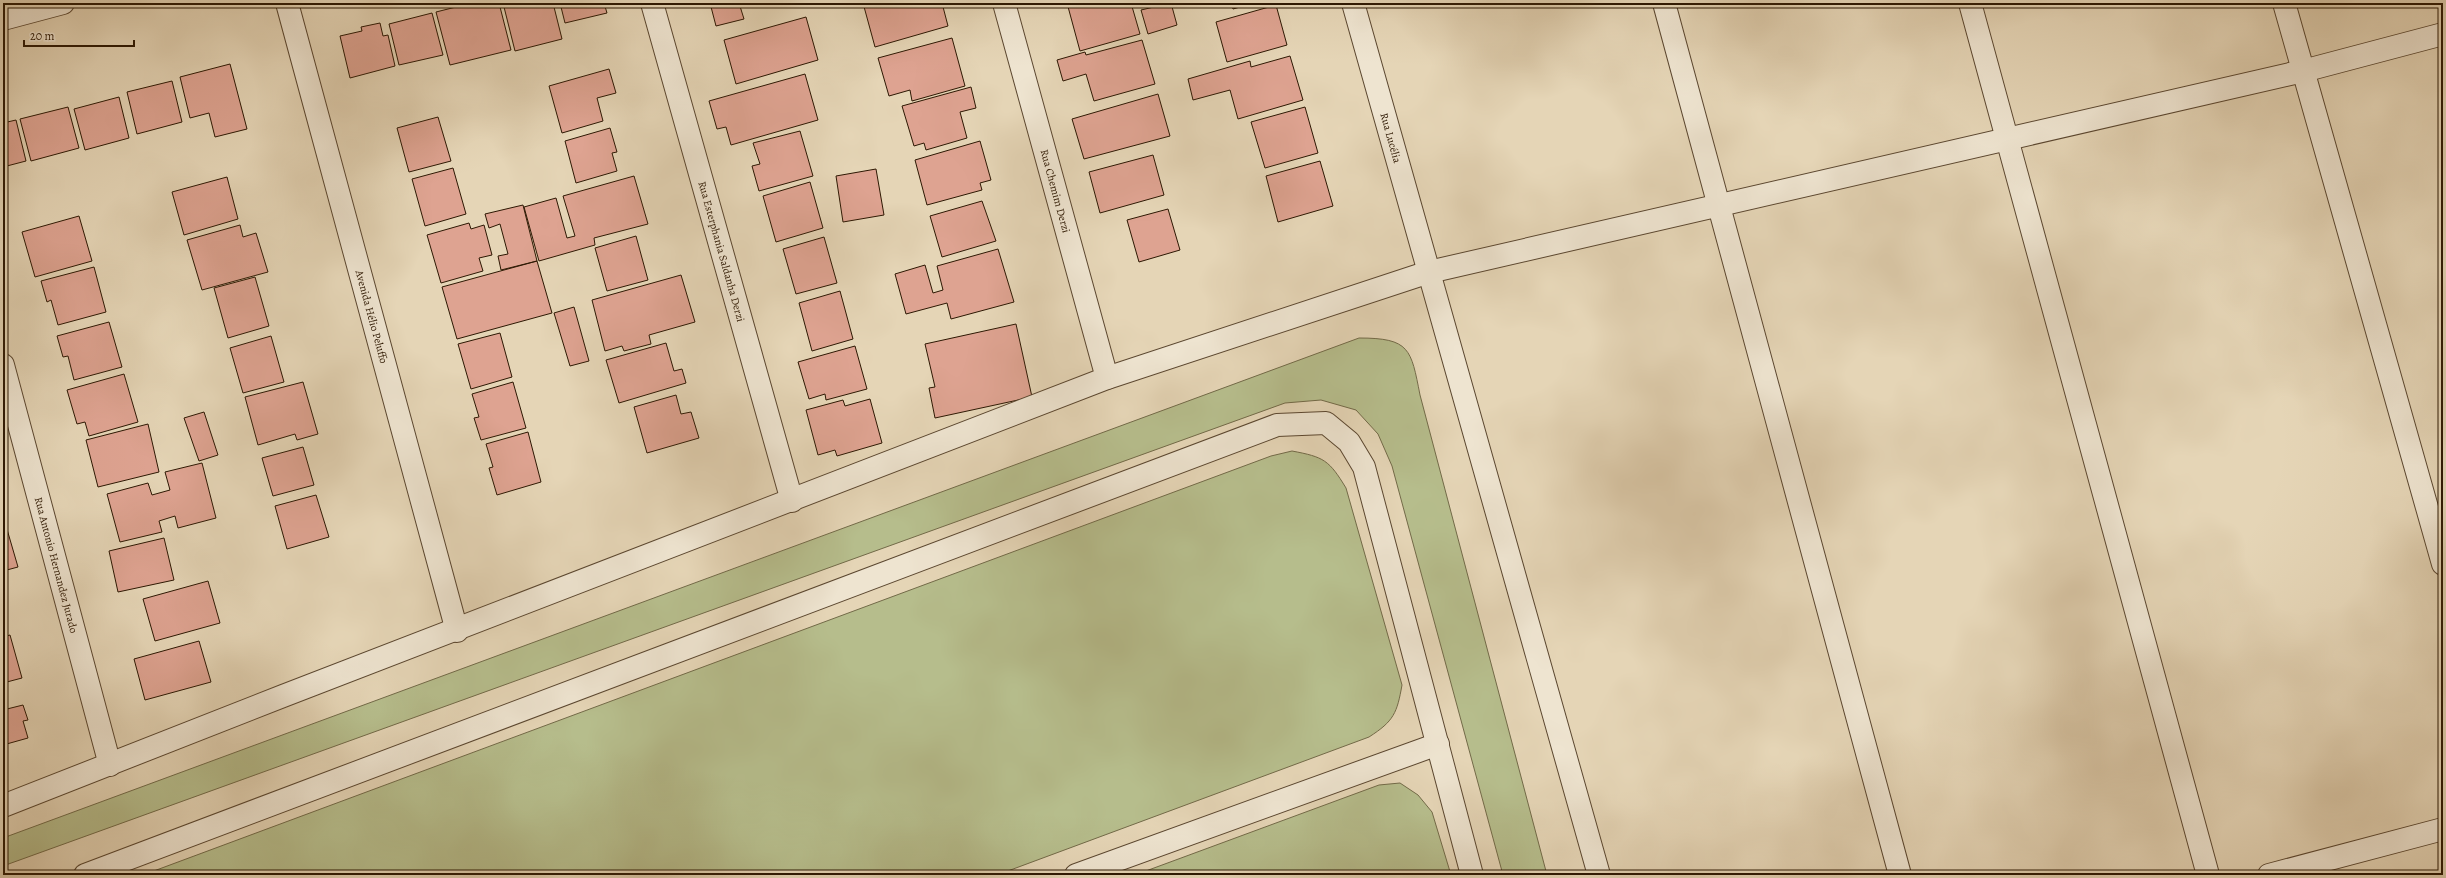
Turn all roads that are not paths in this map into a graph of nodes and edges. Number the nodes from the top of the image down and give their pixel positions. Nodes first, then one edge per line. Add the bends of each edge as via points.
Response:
1 (63, 3) edge
2 (286, 3) edge
3 (652, 3) edge
4 (1004, 3) edge
5 (1353, 3) edge
6 (1664, 3) edge
7 (1970, 3) edge
8 (2284, 3) edge
9 (3, 19) edge
10 (2443, 34) edge
11 (2303, 71) junction
12 (2008, 138) junction
13 (1718, 204) junction
14 (1429, 272) junction
15 (3, 365) edge
16 (1107, 378) junction
17 (792, 500) junction
18 (2443, 564) edge
19 (456, 630) junction
20 (1438, 744) junction
21 (110, 765) junction
22 (3, 806) edge
23 (2443, 829) edge
24 (85, 875) edge
25 (1076, 875) edge
26 (1472, 875) edge
27 (1599, 875) edge
28 (1900, 875) edge
29 (2208, 875) edge
30 (2269, 875) edge

1 - 9 street
2 - 19 street, Avenida Hélio Peluffo
3 - 17 street, Rua Esterphania Saldanha Derzi
4 - 16 street, Rua Chemim Derzi
5 - 14 street, Rua Lucélia
6 - 13 street
7 - 12 street
8 - 11 street
10 - 11 street
11 - 12 street
11 - 18 street
12 - 13 street
12 - 29 street
13 - 14 street
13 - 28 street
14 - 16 street
14 - 27 street, Rua Lucélia
15 - 21 street, Rua Antonio Hernandez Jurado
16 - 17 street
17 - 19 street
19 - 21 street
20 - 24 street via 1364,467 1348,442 1326,423 1277,425
20 - 25 street
20 - 26 street
21 - 22 street
23 - 30 street

